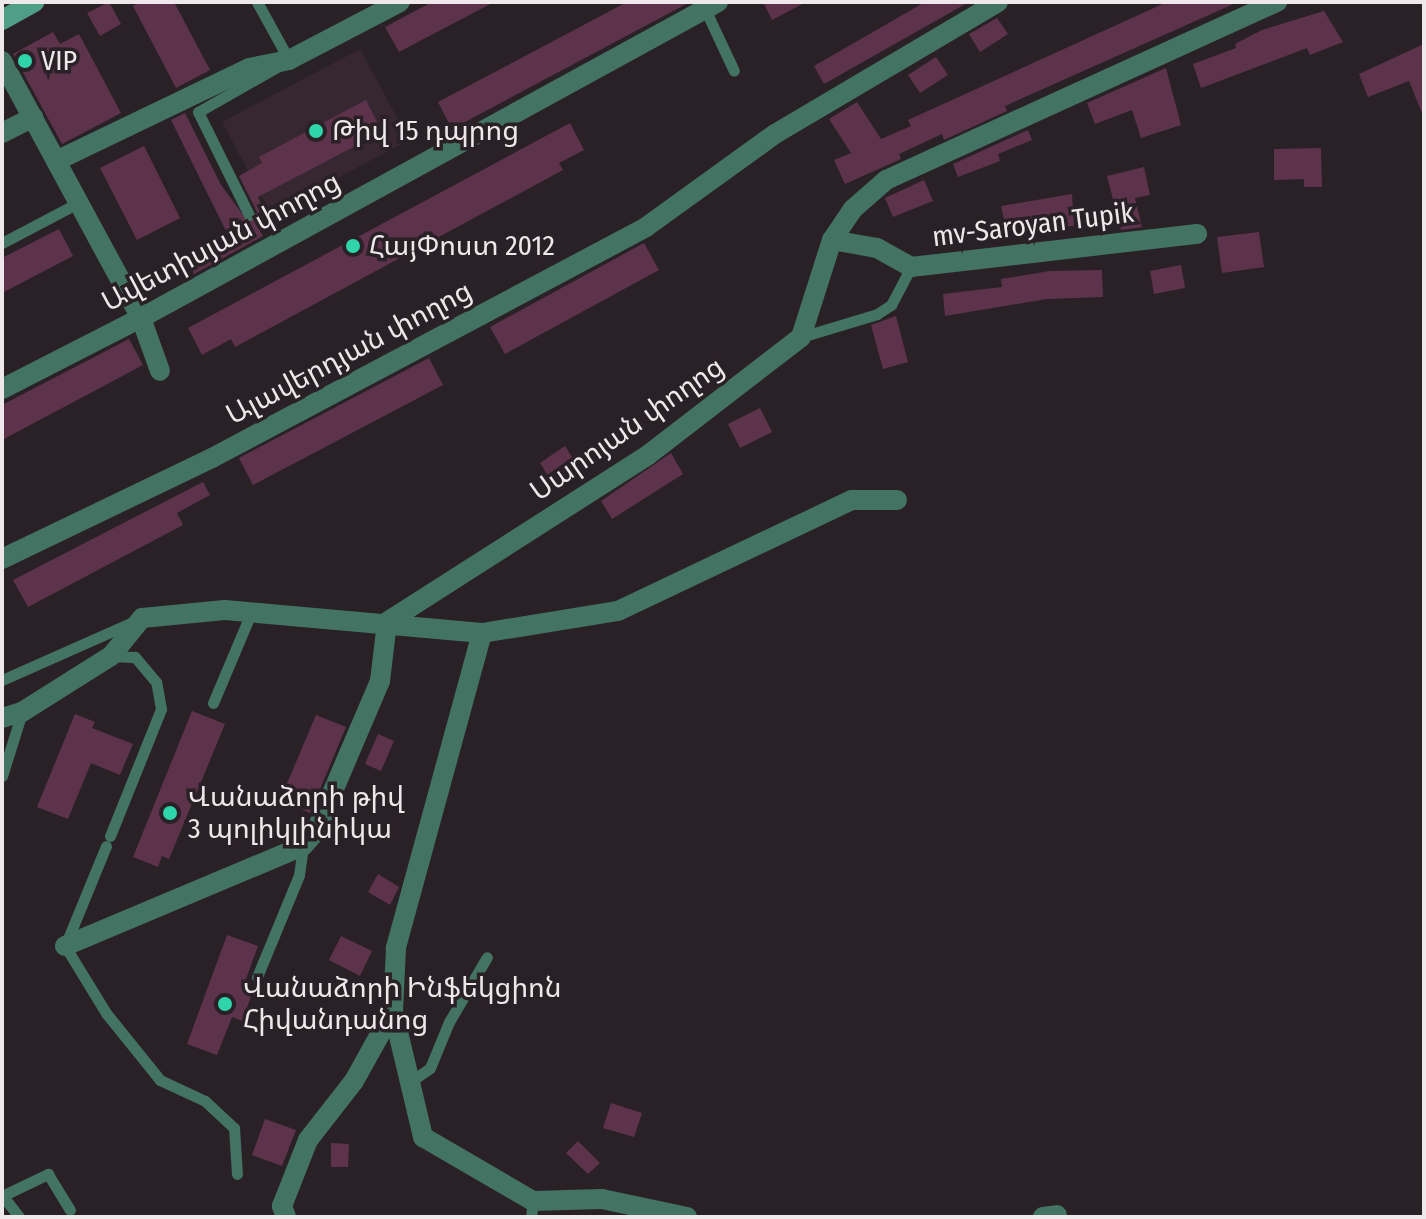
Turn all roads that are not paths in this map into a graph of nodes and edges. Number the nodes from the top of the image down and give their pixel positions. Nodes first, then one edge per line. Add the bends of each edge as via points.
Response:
1 (34, 2) edge
2 (257, 2) edge
3 (400, 2) edge
4 (998, 2) edge
5 (1277, 2) edge
6 (711, 5) edge
7 (3, 19) edge
8 (289, 60) junction
9 (2, 61) edge
10 (734, 71) dead end
11 (33, 117) junction
12 (2, 133) edge
13 (56, 161) junction
14 (78, 203) junction
15 (249, 215) dead end
16 (1197, 234) dead end
17 (832, 240) junction
18 (2, 243) edge
19 (911, 267) junction
20 (141, 318) junction
21 (801, 337) junction
22 (160, 371) dead end
23 (2, 389) edge
24 (897, 500) dead end
25 (2, 559) edge
26 (251, 613) junction
27 (142, 618) junction
28 (387, 622) junction
29 (482, 633) junction
30 (111, 656) junction
31 (2, 680) edge
32 (213, 703) dead end
33 (12, 715) edge
34 (2, 776) edge
35 (303, 846) junction
36 (65, 946) junction
37 (487, 957) dead end
38 (257, 977) dead end
39 (393, 1011) junction
40 (410, 1082) junction
41 (237, 1174) dead end
42 (4, 1194) edge
43 (532, 1209) edge
44 (70, 1210) dead end
45 (19, 1217) edge
46 (286, 1217) edge
47 (687, 1217) edge

1 - 7 main road
2 - 8 lane
3 - 8 street
4 - 25 street, Ալավերդյան փողոց via 775,134 646,227 212,458
5 - 17 street via 886,180 853,209
6 - 10 lane
6 - 20 street, Ավետիսյան փողոց
8 - 13 street via 249,68
8 - 15 lane via 198,112
9 - 11 street
11 - 12 street
11 - 13 street
13 - 14 street
14 - 18 lane
14 - 20 street
16 - 19 street, mv-Saroyan Tupik
17 - 19 street, mv-Saroyan Tupik via 877,248
17 - 21 street
19 - 21 lane via 891,305 877,314
20 - 22 street
20 - 23 street, Ավետիսյան փողոց
21 - 28 street, Սարոյան փողոց via 648,455
24 - 29 street via 852,500 618,611
26 - 27 street via 225,610
26 - 28 street
26 - 32 lane
27 - 30 street
27 - 31 lane
28 - 29 street
28 - 35 street via 380,681 316,831
29 - 39 street via 396,948
30 - 33 street
30 - 36 lane via 135,657 156,682 161,709
33 - 34 lane
35 - 36 street
35 - 38 lane via 299,875
36 - 41 lane via 106,1013 160,1080 205,1101 234,1128
37 - 40 lane via 449,1022 430,1068
39 - 40 street
39 - 46 street via 354,1081 308,1140 282,1206
40 - 43 street via 423,1137
42 - 44 lane via 48,1174
42 - 45 lane
43 - 47 street via 602,1199

